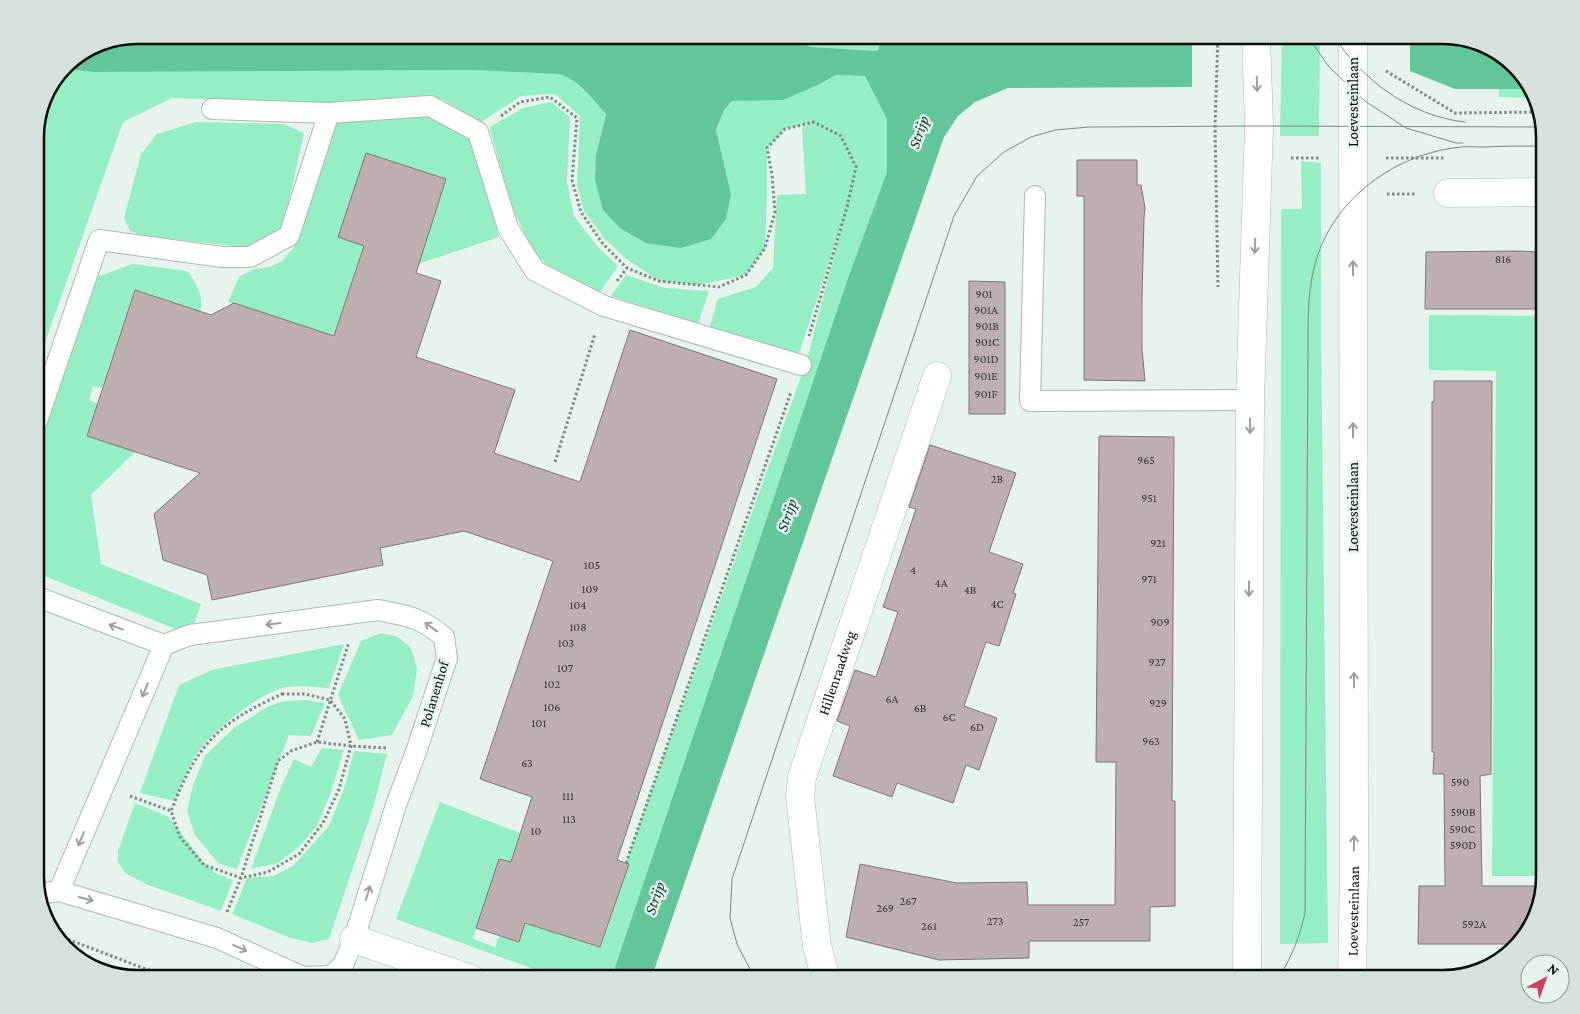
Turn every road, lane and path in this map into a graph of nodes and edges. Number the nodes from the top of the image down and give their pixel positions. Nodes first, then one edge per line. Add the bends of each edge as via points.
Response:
1 (1256, 44) edge
2 (1353, 44) edge
3 (1386, 71) dead end
4 (212, 108) dead end
5 (1532, 112) edge
6 (329, 113) junction
7 (1536, 192) edge
8 (1448, 194) dead end
9 (1035, 196) dead end
10 (627, 268) dead end
11 (604, 306) junction
12 (801, 365) dead end
13 (937, 376) dead end
14 (1250, 400) junction
15 (44, 401) edge
16 (555, 462) dead end
17 (44, 599) edge
18 (359, 613) junction
19 (164, 645) junction
20 (330, 700) junction
21 (317, 742) junction
22 (351, 746) junction
23 (417, 749) junction
24 (104, 787) junction
25 (171, 810) junction
26 (241, 878) junction
27 (59, 891) junction
28 (45, 893) edge
29 (217, 938) junction
30 (67, 939) edge
31 (354, 939) junction
32 (148, 970) edge
33 (288, 970) edge
34 (337, 970) edge
35 (444, 970) edge
36 (824, 970) edge
37 (1247, 970) edge
38 (1352, 970) edge

1 -> 14 street via 1259,126
38 -> 2 street, Loevesteinlaan
3 - 5 path via 1456,113
4 - 6 lane
6 - 11 lane via 430,106 478,132 508,228 535,271
6 - 15 lane via 290,236 250,257 222,257 99,240
7 - 8 street
9 - 14 lane via 1030,401
10 - 11 path via 608,292
11 - 12 lane
11 - 16 path
13 - 36 street, Hillenraadweg via 802,777 800,797 817,946
14 -> 37 street
19 -> 17 lane
18 -> 19 lane, Polanenhof via 190,635
18 - 20 path
23 -> 18 lane, Polanenhof via 447,658 444,638 427,623 406,615 378,610
19 -> 24 lane
20 - 21 path
20 - 22 path via 344,719
20 - 25 path via 305,694 282,694 232,721 204,748 183,781
21 - 22 path
21 - 26 path via 291,751 278,761
22 - 23 path
22 - 26 path via 340,789 300,854 268,872
31 -> 23 lane, Polanenhof
24 - 25 path
24 -> 27 lane
25 - 26 path via 180,836 204,865
26 - 29 path
27 - 28 lane, Polanenhof
27 -> 29 lane, Polanenhof
29 -> 33 lane, Polanenhof
30 - 32 path
34 -> 31 lane, Polanenhof via 343,965
31 - 35 street

